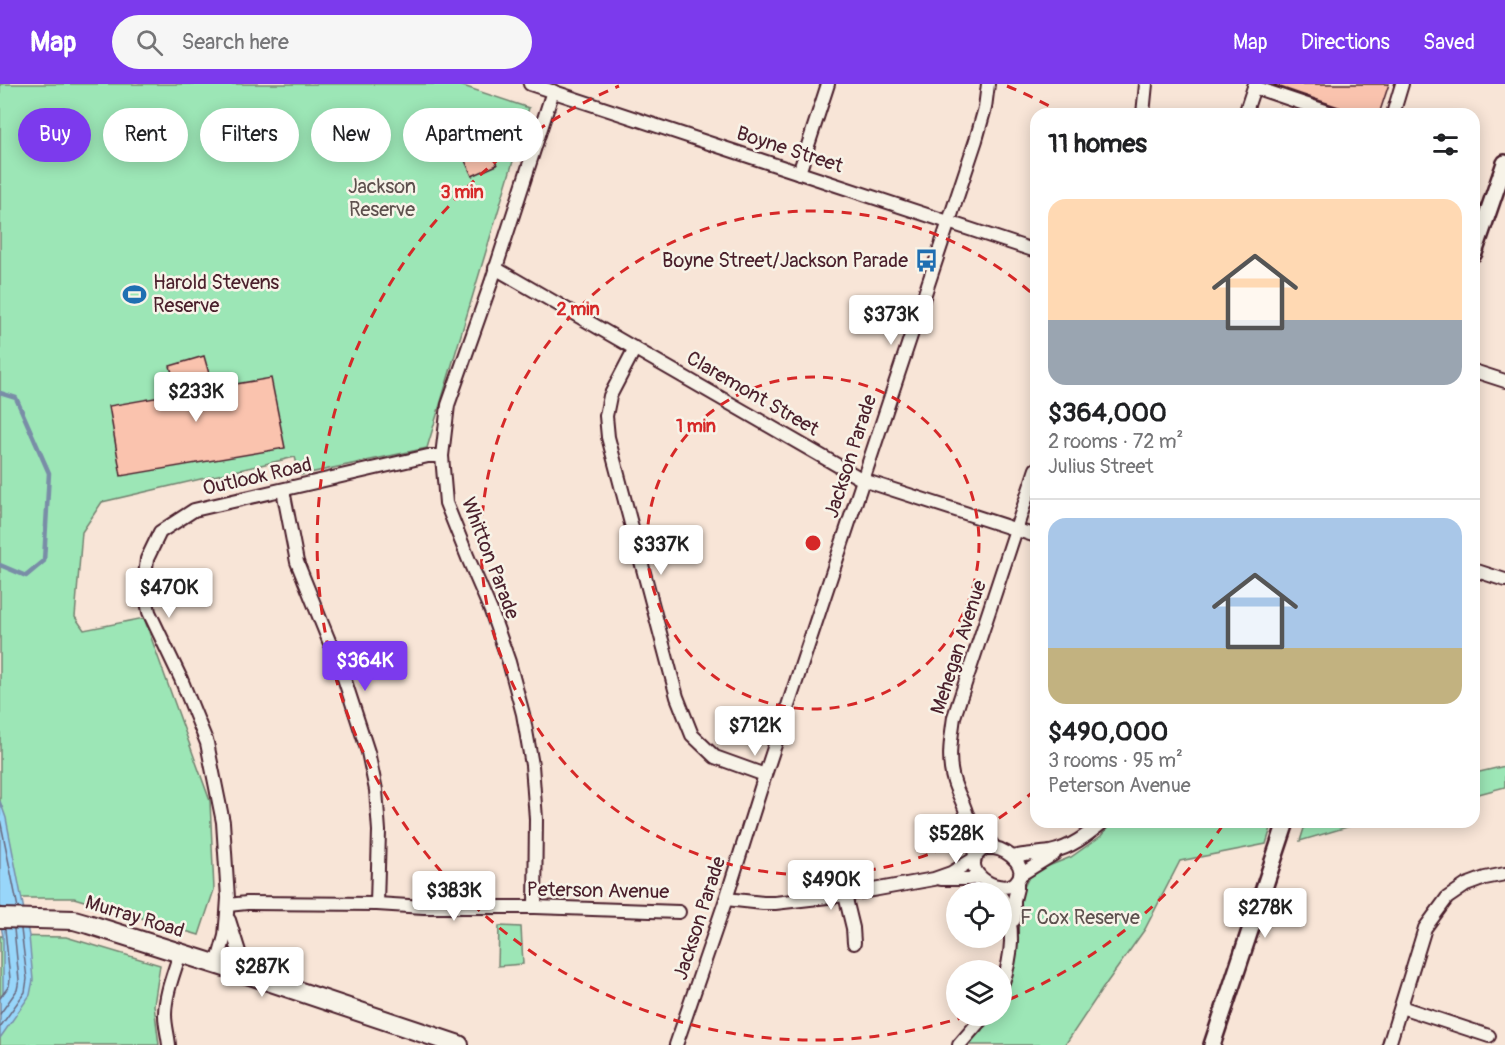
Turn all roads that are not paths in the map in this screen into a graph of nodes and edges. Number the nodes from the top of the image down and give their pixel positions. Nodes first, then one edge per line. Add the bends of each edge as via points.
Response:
1 (530, 84) edge
2 (828, 84) edge
3 (988, 84) edge
4 (1146, 84) edge
5 (1402, 84) edge
6 (1254, 86) edge
7 (553, 91) junction
8 (1144, 108) edge
9 (1247, 108) edge
10 (1317, 108) edge
11 (1395, 108) edge
12 (1505, 163) edge
13 (799, 173) junction
14 (1502, 181) edge
15 (948, 222) junction
16 (1480, 225) edge
17 (1030, 249) edge
18 (495, 268) junction
19 (636, 348) junction
20 (1480, 373) edge
21 (1505, 381) edge
22 (442, 456) junction
23 (863, 480) junction
24 (1030, 488) edge
25 (283, 490) junction
26 (1017, 530) junction
27 (1030, 534) edge
28 (1480, 572) edge
29 (1505, 580) edge
30 (765, 775) junction
31 (966, 812) junction
32 (1095, 828) edge
33 (1284, 828) edge
34 (995, 848) junction
35 (1063, 848) junction
36 (1012, 857) junction
37 (974, 858) junction
38 (1505, 874) edge
39 (980, 876) junction
40 (1018, 878) junction
41 (934, 879) junction
42 (988, 882) edge
43 (1012, 883) edge
44 (845, 895) junction
45 (726, 899) junction
46 (377, 904) junction
47 (535, 908) junction
48 (227, 909) junction
49 (679, 912) dead end
50 (0, 918) edge
51 (1012, 928) edge
52 (854, 943) dead end
53 (180, 953) junction
54 (217, 965) junction
55 (253, 976) junction
56 (1401, 1007) junction
57 (975, 1026) edge
58 (1489, 1036) dead end
59 (169, 1045) edge
60 (459, 1045) edge
61 (676, 1045) edge
62 (959, 1045) edge
63 (1212, 1045) edge
64 (1389, 1045) edge

1 - 7 street, Boyne Street
2 - 13 street
3 - 15 street, Jackson Parade via 976,140
4 - 8 street
5 - 11 street
6 - 9 street
6 - 10 street
7 - 13 street, Boyne Street
7 - 18 street, Whitton Parade
12 - 14 street
13 - 15 street, Boyne Street
14 - 16 street
15 - 17 street, Boyne Street
15 - 23 street, Jackson Parade
18 - 19 street, Claremont Street
18 - 22 street, Whitton Parade via 448,405
19 - 23 street, Claremont Street
19 - 30 street via 610,396 606,416 608,437 677,697 692,735 715,757
20 - 21 street
22 - 25 street, Outlook Road
22 - 47 street, Whitton Parade via 446,503 491,611 523,714 536,819
23 - 26 street, Claremont Street
23 - 30 street, Jackson Parade
24 - 26 street, Mehegan Avenue
25 - 46 street via 297,562 344,678 368,752 380,831
25 - 48 street, Outlook Road via 194,510 160,532 147,559 144,585 149,612 207,743 223,822
26 - 27 street, Claremont Street
26 - 31 street, Mehegan Avenue via 954,717 950,764
28 - 29 street
30 - 45 street, Jackson Parade
31 - 34 street, Mehegan Avenue
31 - 37 street, Mehegan Avenue
32 - 35 street
33 - 63 street
34 - 36 street
34 - 37 street via 985,848
35 - 36 street
35 - 40 street
36 - 40 street via 1020,866
37 - 39 street
37 - 41 street
38 - 56 street via 1466,885 1447,898 1425,928
39 - 41 street
39 - 42 street
40 - 43 street
40 - 51 street
41 - 44 street
44 - 45 street via 775,903
44 - 52 street
45 - 61 street, Jackson Parade
46 - 47 street, Peterson Avenue
46 - 48 street, Peterson Avenue via 247,903
47 - 49 street, Peterson Avenue
48 - 54 street, Outlook Road
48 - 55 street, Outlook Road via 240,955
50 - 53 main road, Murray Road via 74,920
53 - 54 main road, Murray Road
53 - 59 street via 166,1003
54 - 55 main road, Murray Road
55 - 60 main road, Murray Road
56 - 58 street
56 - 64 street
57 - 62 street

